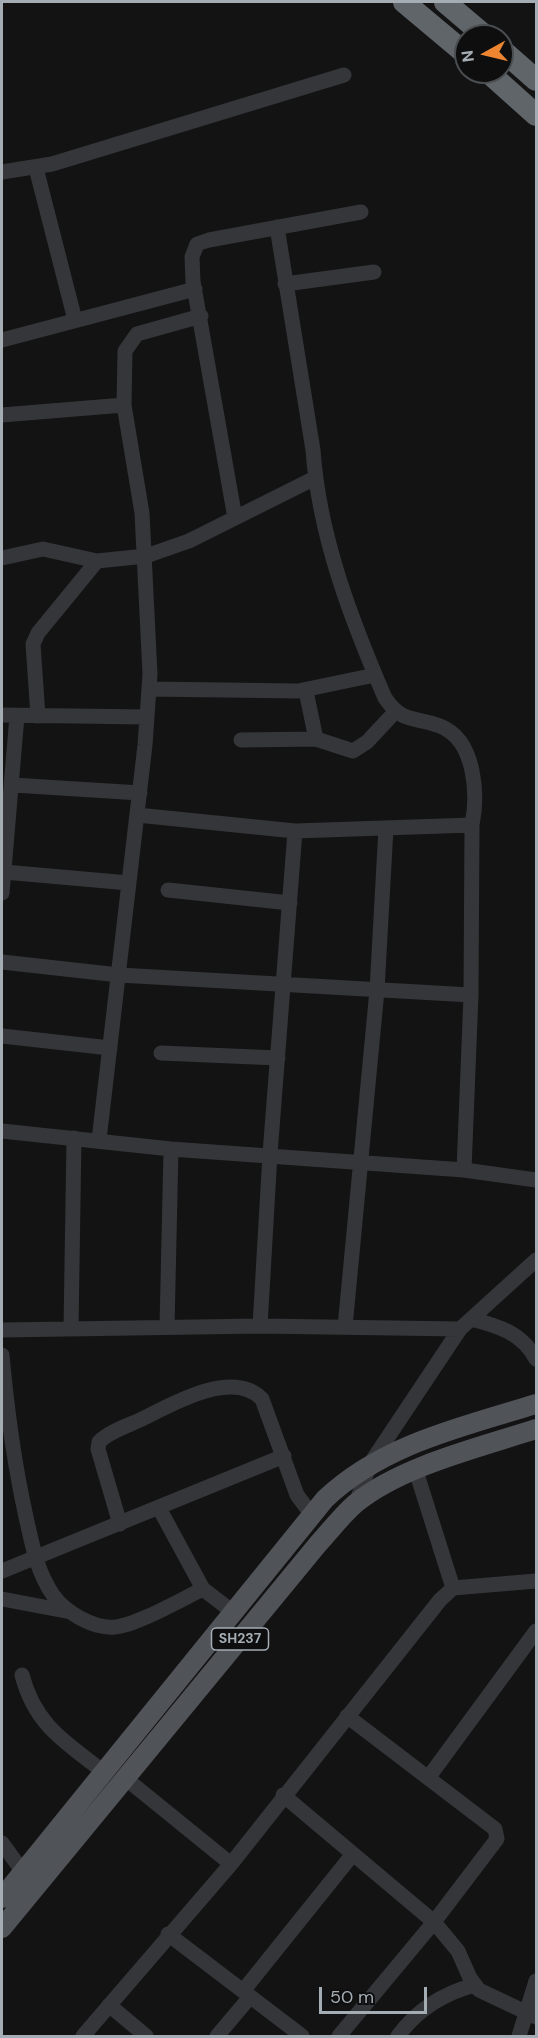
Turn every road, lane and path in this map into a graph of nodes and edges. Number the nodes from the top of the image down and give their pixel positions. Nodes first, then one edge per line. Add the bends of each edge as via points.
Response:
1 (404, 2) edge
2 (445, 2) edge
3 (471, 24) edge
4 (454, 44) edge
5 (514, 61) edge
6 (344, 75) dead end
7 (537, 80) edge
8 (502, 84) edge
9 (537, 114) edge
10 (36, 168) junction
11 (2, 172) edge
12 (361, 212) dead end
13 (277, 227) junction
14 (374, 272) dead end
15 (285, 284) junction
16 (195, 289) junction
17 (201, 316) junction
18 (75, 320) junction
19 (2, 340) edge
20 (124, 405) junction
21 (2, 415) edge
22 (315, 478) junction
23 (234, 519) junction
24 (146, 556) junction
25 (2, 558) edge
26 (97, 561) junction
27 (375, 675) junction
28 (149, 689) junction
29 (306, 691) junction
30 (395, 712) junction
31 (9, 716) edge
32 (38, 716) junction
33 (147, 717) junction
34 (315, 739) junction
35 (241, 740) dead end
36 (13, 785) junction
37 (140, 793) junction
38 (137, 815) junction
39 (472, 825) junction
40 (386, 828) junction
41 (296, 831) junction
42 (4, 872) junction
43 (129, 883) junction
44 (168, 890) dead end
45 (2, 893) edge
46 (290, 903) junction
47 (2, 962) edge
48 (119, 975) junction
49 (284, 985) junction
50 (377, 990) junction
51 (471, 995) junction
52 (2, 1036) edge
53 (110, 1048) junction
54 (161, 1053) dead end
55 (278, 1058) junction
56 (2, 1131) edge
57 (74, 1138) junction
58 (99, 1140) junction
59 (171, 1149) junction
60 (270, 1154) junction
61 (361, 1162) junction
62 (464, 1170) junction
63 (537, 1180) edge
64 (537, 1260) edge
65 (466, 1324) junction
66 (260, 1326) junction
67 (167, 1327) junction
68 (345, 1327) junction
69 (71, 1329) junction
70 (2, 1330) edge
71 (2, 1355) edge
72 (537, 1359) edge
73 (537, 1404) edge
74 (537, 1429) edge
75 (6, 1451) edge
76 (284, 1456) junction
77 (370, 1464) junction
78 (416, 1471) junction
79 (356, 1503) junction
80 (159, 1508) junction
81 (312, 1515) junction
82 (120, 1524) junction
83 (35, 1559) junction
84 (2, 1571) edge
85 (537, 1581) edge
86 (453, 1588) junction
87 (203, 1589) junction
88 (2, 1599) edge
89 (71, 1612) junction
90 (233, 1612) junction
91 (537, 1631) edge
92 (22, 1675) dead end
93 (347, 1716) junction
94 (104, 1772) junction
95 (125, 1778) junction
96 (428, 1778) junction
97 (284, 1795) junction
98 (2, 1843) edge
99 (353, 1854) junction
100 (231, 1864) junction
101 (23, 1872) junction
102 (2, 1898) edge
103 (6, 1915) edge
104 (434, 1922) junction
105 (168, 1934) junction
106 (537, 1981) edge
107 (475, 1985) junction
108 (247, 1994) junction
109 (109, 2005) junction
110 (531, 2016) edge
111 (83, 2037) edge
112 (146, 2037) edge
113 (217, 2037) edge
114 (302, 2037) edge
115 (339, 2037) edge
116 (398, 2037) edge
117 (519, 2037) edge

1 - 4 highway
2 - 3 highway
5 - 7 highway
6 - 10 street
8 - 9 highway
10 - 11 street
10 - 18 street
12 - 13 street
13 - 15 street
13 - 16 street via 197,244 192,257
14 - 15 street
15 - 22 street
16 - 17 street
16 - 18 street
17 - 20 street via 137,334 125,351
17 - 23 street
18 - 19 street
20 - 21 street
20 - 24 street
22 - 23 street
22 - 27 street via 328,543
23 - 24 street
24 - 26 street
24 - 28 street
25 - 26 street via 43,549
26 - 32 street via 33,644
27 - 29 street
27 - 30 street
28 - 29 street
28 - 33 street
29 - 34 street
30 - 34 street via 353,751
30 - 39 street via 406,719 439,726 460,744 474,776
31 - 32 street
31 - 36 street
32 - 33 street
33 - 37 street
34 - 35 street
36 - 37 street
36 - 42 street
37 - 38 street
38 - 41 street
38 - 43 street
39 - 40 street
39 - 51 street
40 - 41 street
40 - 50 street
41 - 46 street
42 - 43 street
42 - 45 street
43 - 48 street
44 - 46 street
46 - 49 street
47 - 48 street
48 - 49 street
48 - 53 street
49 - 50 street
49 - 55 street
50 - 51 street
50 - 61 street
51 - 62 street
52 - 53 street
53 - 58 street
54 - 55 street
55 - 60 street
56 - 57 street
57 - 58 street
57 - 69 street
58 - 59 street
59 - 60 street
59 - 67 street
60 - 61 street
60 - 66 street
61 - 62 street
61 - 68 street
62 - 63 street
64 - 65 street
65 - 68 street
65 - 72 street via 513,1333
65 - 77 street
66 - 67 street
66 - 68 street
67 - 69 street
69 - 70 street
71 - 75 street
73 - 77 main road, SH237 via 422,1440
74 - 78 main road, SH237
75 - 83 street
76 - 80 street
76 - 81 street via 297,1495
76 - 82 street via 266,1407 256,1393 230,1387 206,1390 99,1442
77 - 79 street
77 - 81 main road, SH237 via 348,1478
78 - 79 main road, SH237 via 387,1483
78 - 86 street
79 - 95 main road, SH237
80 - 82 street
80 - 87 street
81 - 90 main road, SH237
82 - 83 street
83 - 84 street
83 - 89 street via 52,1593
85 - 86 street
86 - 93 street via 425,1617
87 - 89 street via 123,1626 99,1626
87 - 90 street
88 - 89 street
90 - 94 main road, SH237
91 - 96 street
92 - 94 street via 32,1706 44,1723
93 - 96 street
93 - 97 street
94 - 101 main road, SH237
95 - 100 street
95 - 103 main road, SH237
96 - 104 street via 498,1834
97 - 99 street
97 - 100 street
98 - 101 street
99 - 104 street
99 - 108 street
100 - 105 street
101 - 102 main road, SH237
104 - 107 street via 459,1951
104 - 115 street
105 - 108 street
105 - 109 street
106 - 110 street
107 - 110 street
107 - 116 street via 437,2000 406,2025
108 - 113 street
108 - 114 street
109 - 111 street
109 - 112 street
110 - 117 street

